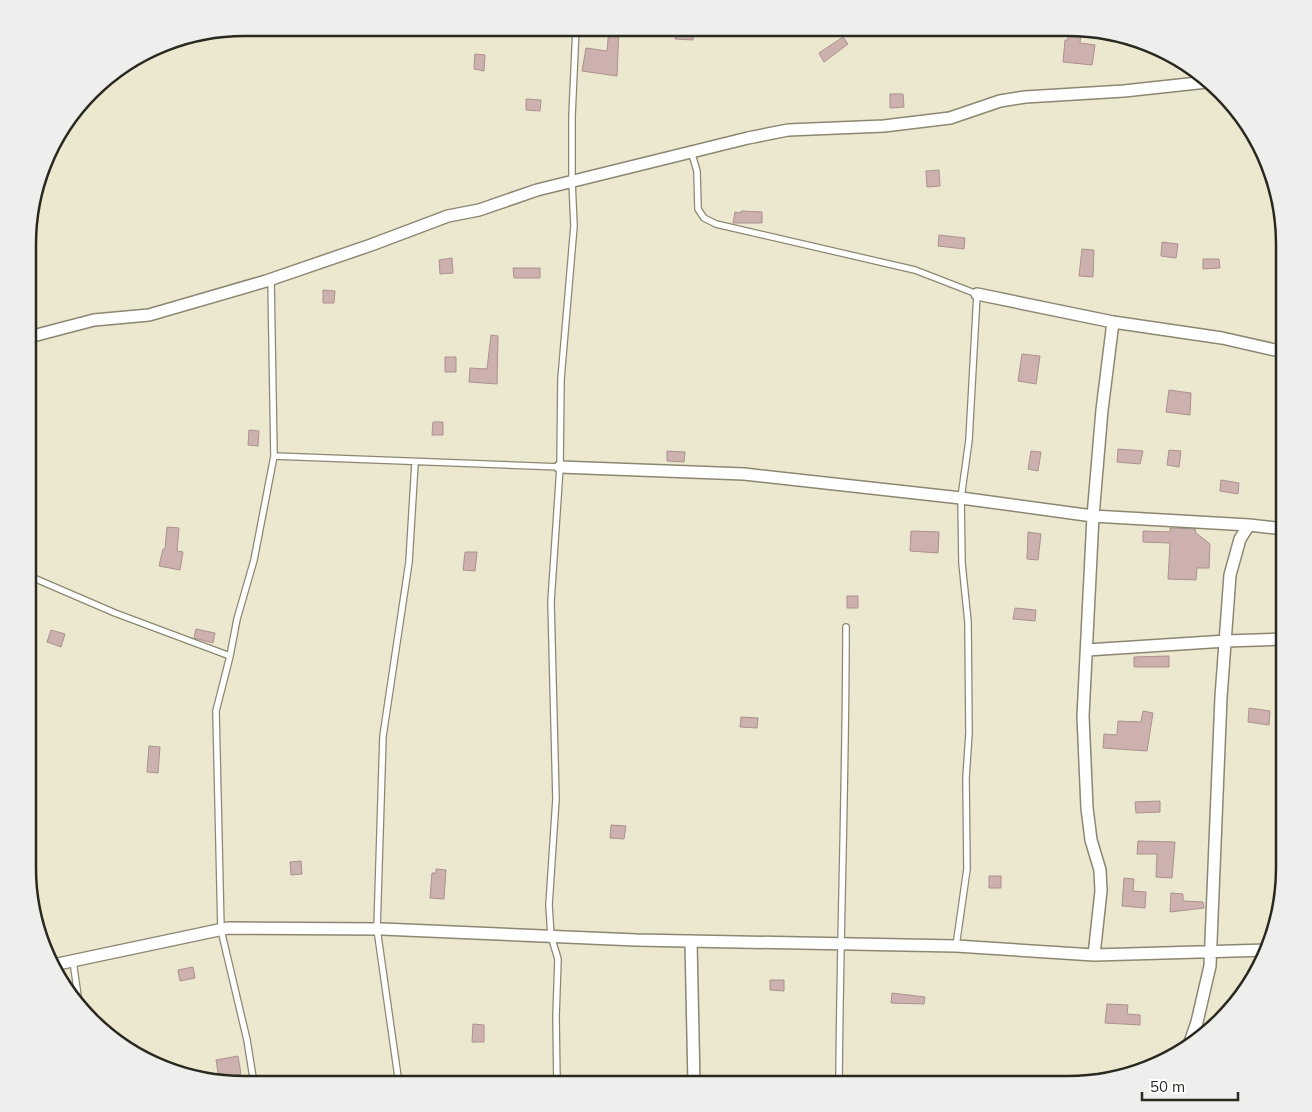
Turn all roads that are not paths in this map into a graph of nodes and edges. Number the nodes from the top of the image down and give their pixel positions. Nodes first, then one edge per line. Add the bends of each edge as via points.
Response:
1 (576, 36) edge
2 (1199, 83) edge
3 (691, 151) junction
4 (572, 181) junction
5 (272, 279) junction
6 (978, 294) junction
7 (1113, 322) junction
8 (36, 335) edge
9 (1276, 350) edge
10 (274, 456) junction
11 (415, 463) junction
12 (560, 467) junction
13 (961, 498) junction
14 (1093, 516) junction
15 (1249, 525) junction
16 (1276, 528) edge
17 (36, 579) edge
18 (846, 627) dead end
19 (1276, 639) edge
20 (1226, 641) junction
21 (1087, 650) junction
22 (230, 656) junction
23 (377, 929) junction
24 (221, 930) junction
25 (551, 936) junction
26 (691, 941) junction
27 (840, 942) junction
28 (956, 946) junction
29 (1258, 950) edge
30 (1210, 952) junction
31 (1094, 955) junction
32 (73, 961) junction
33 (60, 963) edge
34 (77, 992) edge
35 (1192, 1034) edge
36 (253, 1076) edge
37 (398, 1076) edge
38 (557, 1076) edge
39 (694, 1076) edge
40 (840, 1076) edge

1 - 4 lane
2 - 3 street via 1025,97 1000,101 950,118 884,126 788,130
3 - 4 street
3 - 6 lane via 697,171 698,209 704,218 716,224 915,270
4 - 5 street via 428,222
4 - 12 lane via 574,226 561,379
5 - 8 street via 149,315 94,320
5 - 10 lane
6 - 7 street
6 - 13 lane via 969,440
7 - 9 street via 1222,338
7 - 14 street
10 - 11 lane
10 - 22 lane via 256,552 236,619
11 - 12 lane
11 - 23 lane via 410,562 382,736
12 - 13 street via 744,474
12 - 25 lane via 551,602 556,799 549,905
13 - 14 street
13 - 28 lane via 962,563 968,622 969,733 965,797 967,869
14 - 15 street
14 - 21 street
15 - 16 street
15 - 20 street via 1240,539 1230,575
17 - 22 lane
18 - 27 lane via 847,748
19 - 20 street
20 - 21 street
20 - 30 street
21 - 31 street via 1083,716 1087,808 1090,840 1100,870 1101,891
22 - 24 lane via 216,710
23 - 24 street
23 - 25 street
23 - 37 lane
24 - 32 street
24 - 36 lane
25 - 26 street
25 - 38 lane via 558,959
26 - 27 street
26 - 39 street
27 - 28 street
27 - 40 lane
28 - 31 street
29 - 30 street
30 - 31 street
30 - 35 street via 1210,966
32 - 33 street
32 - 34 lane

